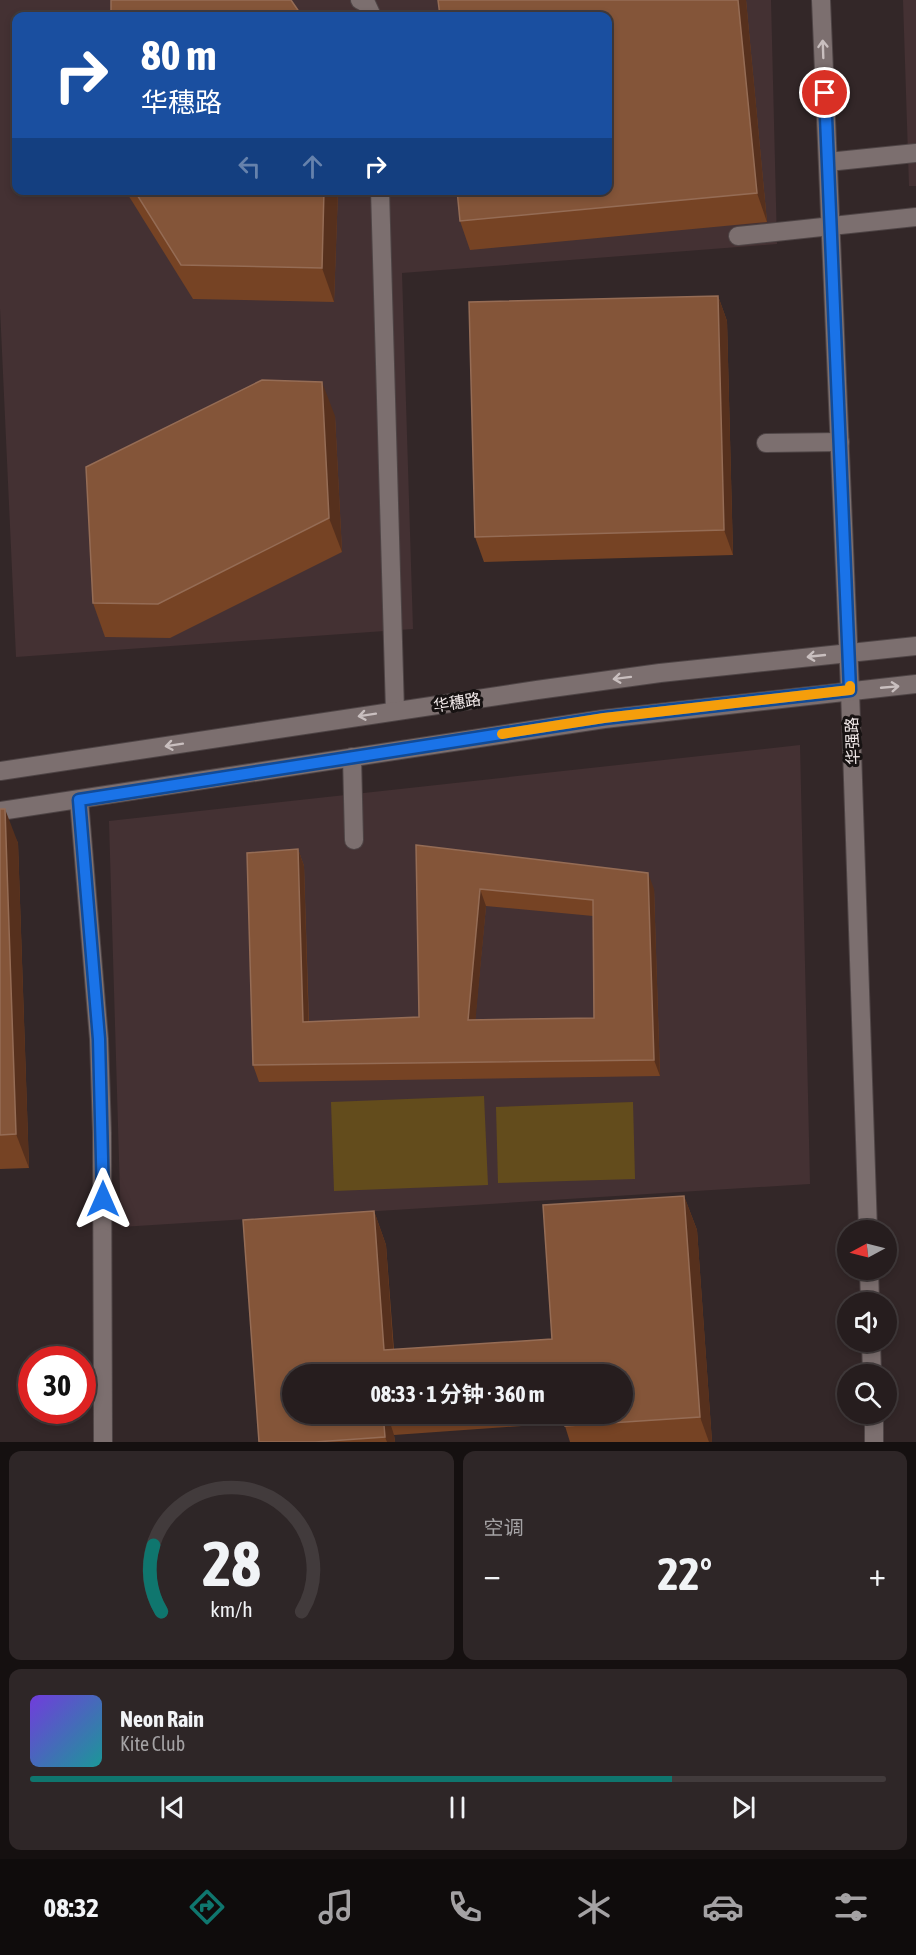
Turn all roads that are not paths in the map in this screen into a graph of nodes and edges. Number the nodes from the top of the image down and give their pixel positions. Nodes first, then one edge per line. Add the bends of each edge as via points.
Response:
1 (360, 0) edge
2 (821, 0) edge
3 (370, 12) edge
4 (916, 153) edge
5 (828, 162) junction
6 (380, 195) edge
7 (916, 217) edge
8 (831, 226) junction
9 (738, 236) edge
10 (840, 442) junction
11 (766, 443) dead end
12 (916, 646) edge
13 (848, 653) junction
14 (916, 684) edge
15 (850, 690) junction
16 (394, 711) junction
17 (352, 757) junction
18 (0, 771) edge
19 (79, 800) junction
20 (0, 811) edge
21 (354, 840) dead end
22 (868, 1220) edge
23 (873, 1424) edge
24 (103, 1442) edge
25 (874, 1442) edge

1 - 3 street
5 -> 2 street, 华强路
4 - 5 street
5 - 8 street, 华强路
6 - 16 street
7 - 8 street
8 - 9 street
8 - 10 street, 华强路
10 - 11 street
10 - 13 street, 华强路
12 - 13 street, 华穗路
13 - 15 street, 华强路
13 -> 16 street, 华穗路 via 660,673
15 -> 14 street
15 - 17 street via 604,718
15 - 22 street, 华强路
16 -> 18 street, 华穗路
17 - 19 street
17 - 21 street
19 - 20 street
19 - 24 street via 99,1039
23 - 25 street

